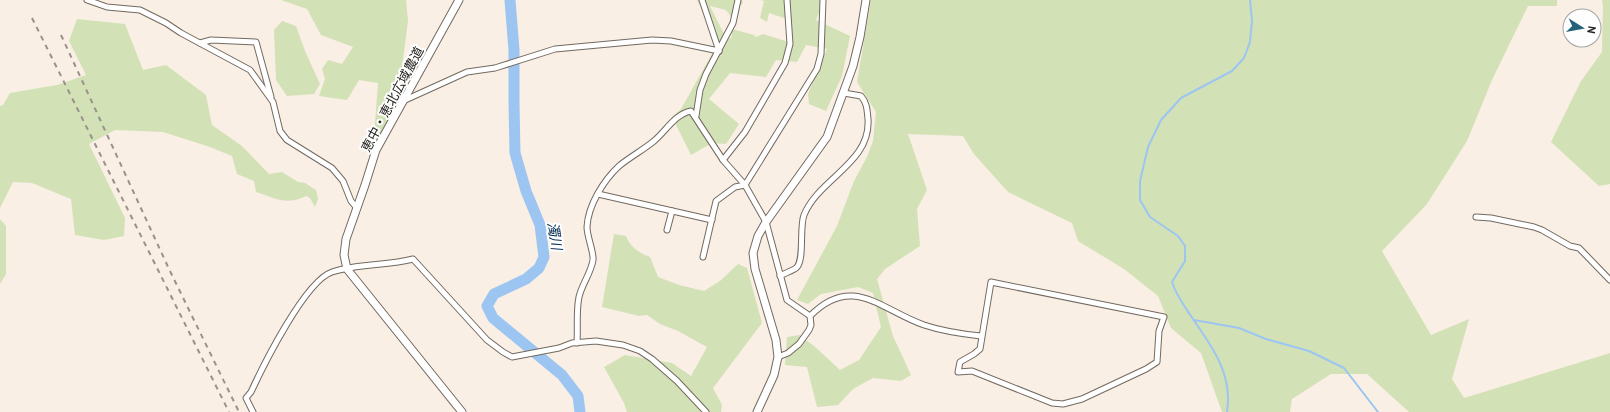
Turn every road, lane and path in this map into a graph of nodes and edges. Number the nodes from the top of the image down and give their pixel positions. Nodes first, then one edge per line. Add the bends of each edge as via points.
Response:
1 (87, 0) edge
2 (459, 0) edge
3 (702, 0) edge
4 (738, 0) edge
5 (787, 0) edge
6 (823, 0) edge
7 (866, 0) edge
8 (200, 43) junction
9 (719, 51) junction
10 (844, 93) junction
11 (402, 101) junction
12 (273, 102) junction
13 (696, 116) junction
14 (723, 160) junction
15 (745, 185) junction
16 (598, 194) junction
17 (357, 208) junction
18 (672, 211) junction
19 (1476, 217) dead end
20 (712, 220) junction
21 (766, 222) junction
22 (667, 230) dead end
23 (703, 257) dead end
24 (347, 268) junction
25 (780, 276) junction
26 (1610, 280) edge
27 (810, 316) junction
28 (981, 336) junction
29 (577, 343) junction
30 (778, 357) junction
31 (253, 412) edge
32 (462, 412) edge
33 (706, 412) edge
34 (757, 412) edge

1 - 8 street via 107,7 140,10
2 - 11 street, 恵中・恵北広域農道
3 - 9 street
4 - 9 street via 733,23
5 - 14 street via 790,44 785,63 745,132
6 - 15 street via 817,69
7 - 10 street via 856,51
8 - 12 street via 250,70
8 - 12 street via 211,40 256,42
9 - 11 street via 671,41 652,40 555,49 495,68 467,72
9 - 13 street via 700,90
10 - 21 street via 827,137
10 - 25 street via 861,96 867,103 868,123 864,143 851,162 821,189 812,201 804,214 800,264
11 - 17 street, 恵中・恵北広域農道 via 376,150
12 - 17 street via 280,131 287,140 332,168 342,181 350,201
13 - 14 street
13 - 16 street via 691,111 673,121 655,140 620,166
14 - 15 street
15 - 20 street via 735,187 716,201
15 - 21 street
16 - 18 street
16 - 29 street via 587,226 593,258 579,298
17 - 24 street, 恵中・恵北広域農道 via 346,239 344,255
18 - 20 street
18 - 22 street
19 - 26 street via 1534,226 1570,246 1579,248
20 - 23 street
21 - 25 street
21 - 30 street via 753,253 755,269 776,340
24 - 29 street via 413,259 487,340 512,357
24 - 31 street via 330,272 317,282 297,308 246,398
24 - 32 street
25 - 27 street via 787,300
27 - 28 street via 828,301 855,296 873,300 924,325
27 - 30 street via 811,325 799,344
28 - 28 street via 980,349 960,362 958,372 972,371 1052,403 1063,404 1093,394 1156,362 1159,331 1164,317 991,282
29 - 33 street via 596,341 640,351 677,381
30 - 34 street via 774,375

